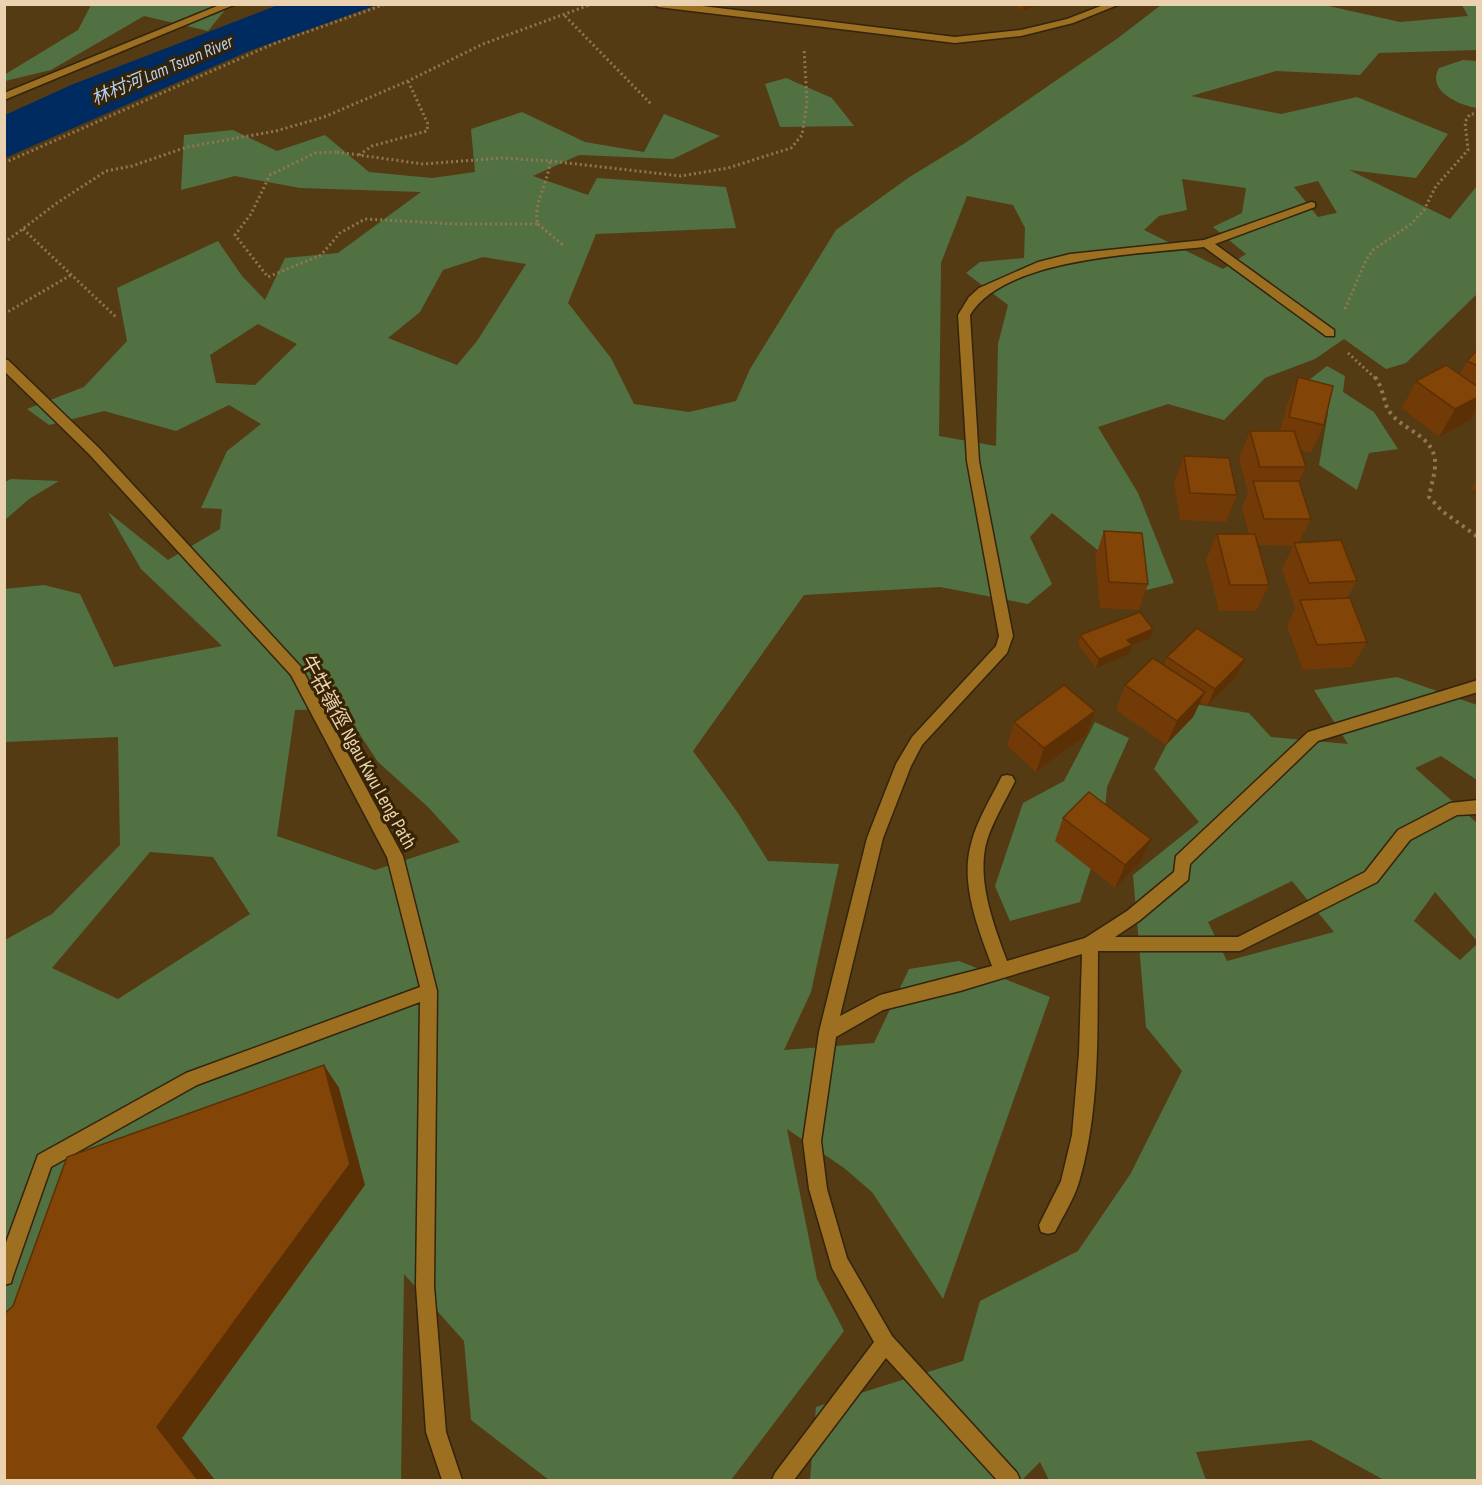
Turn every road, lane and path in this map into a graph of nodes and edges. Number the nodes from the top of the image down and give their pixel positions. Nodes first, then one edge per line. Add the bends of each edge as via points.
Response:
1 (232, 4) edge
2 (386, 4) edge
3 (592, 4) edge
4 (658, 4) edge
5 (1116, 4) edge
6 (565, 16) junction
7 (802, 21) junction
8 (408, 81) junction
9 (4, 98) edge
10 (652, 105) dead end
11 (1478, 114) edge
12 (359, 155) junction
13 (550, 161) junction
14 (4, 163) edge
15 (1311, 205) dead end
16 (538, 224) junction
17 (23, 230) junction
18 (4, 243) edge
19 (1206, 243) junction
20 (564, 246) dead end
21 (71, 275) junction
22 (4, 314) edge
23 (116, 317) dead end
24 (1330, 333) junction
25 (4, 363) edge
26 (1478, 537) edge
27 (1478, 686) edge
28 (1007, 781) dead end
29 (1478, 807) edge
30 (1090, 944) junction
31 (1001, 969) junction
32 (429, 991) junction
33 (828, 1032) junction
34 (1048, 1226) dead end
35 (4, 1276) edge
36 (885, 1343) junction
37 (452, 1480) edge
38 (782, 1480) edge
39 (1010, 1480) edge

1 - 9 street
2 - 14 path via 273,44
3 - 6 path
4 - 7 street
5 - 7 street via 1021,33 973,39 935,39
6 - 8 path via 483,44
6 - 10 path
7 - 13 path via 807,103 802,135 790,148 728,168 681,176
8 - 12 path via 428,124 427,131 372,146
8 - 17 path via 324,117 276,131 187,147 106,171
11 - 24 path via 1470,114 1465,122 1468,150 1436,186 1424,210 1411,224 1373,250
12 - 13 path via 423,164 502,158
12 - 16 path via 315,153 270,175 251,214 235,235 268,278 321,255 340,233 365,219
13 - 16 path via 551,172 535,212
15 - 19 street
16 - 20 path
17 - 18 path
17 - 21 path
19 - 24 street
19 - 33 street via 1070,258 1042,265 983,291 964,315 974,461 1006,636 1002,649 917,741 904,764 875,838
21 - 22 path
21 - 23 path
24 - 26 path via 1376,377 1386,394 1387,409 1400,424 1425,439 1435,460 1429,497
25 - 32 street, 牛牯嶺徑 Ngau Kwu Leng Path via 94,452 296,671 395,856
27 - 30 street via 1313,736 1182,861 1182,875 1133,916
28 - 31 street via 978,844 975,866 986,927
29 - 30 street via 1455,808 1404,835 1371,877 1240,944
30 - 31 street
30 - 34 street via 1088,1054 1081,1135 1070,1183
31 - 33 street via 880,1003
32 - 35 street via 192,1078 44,1161
32 - 37 street, 牛牯嶺徑 Ngau Kwu Leng Path via 425,1286 436,1432
33 - 36 street via 812,1141 818,1189 839,1261
36 - 38 street
36 - 39 street

